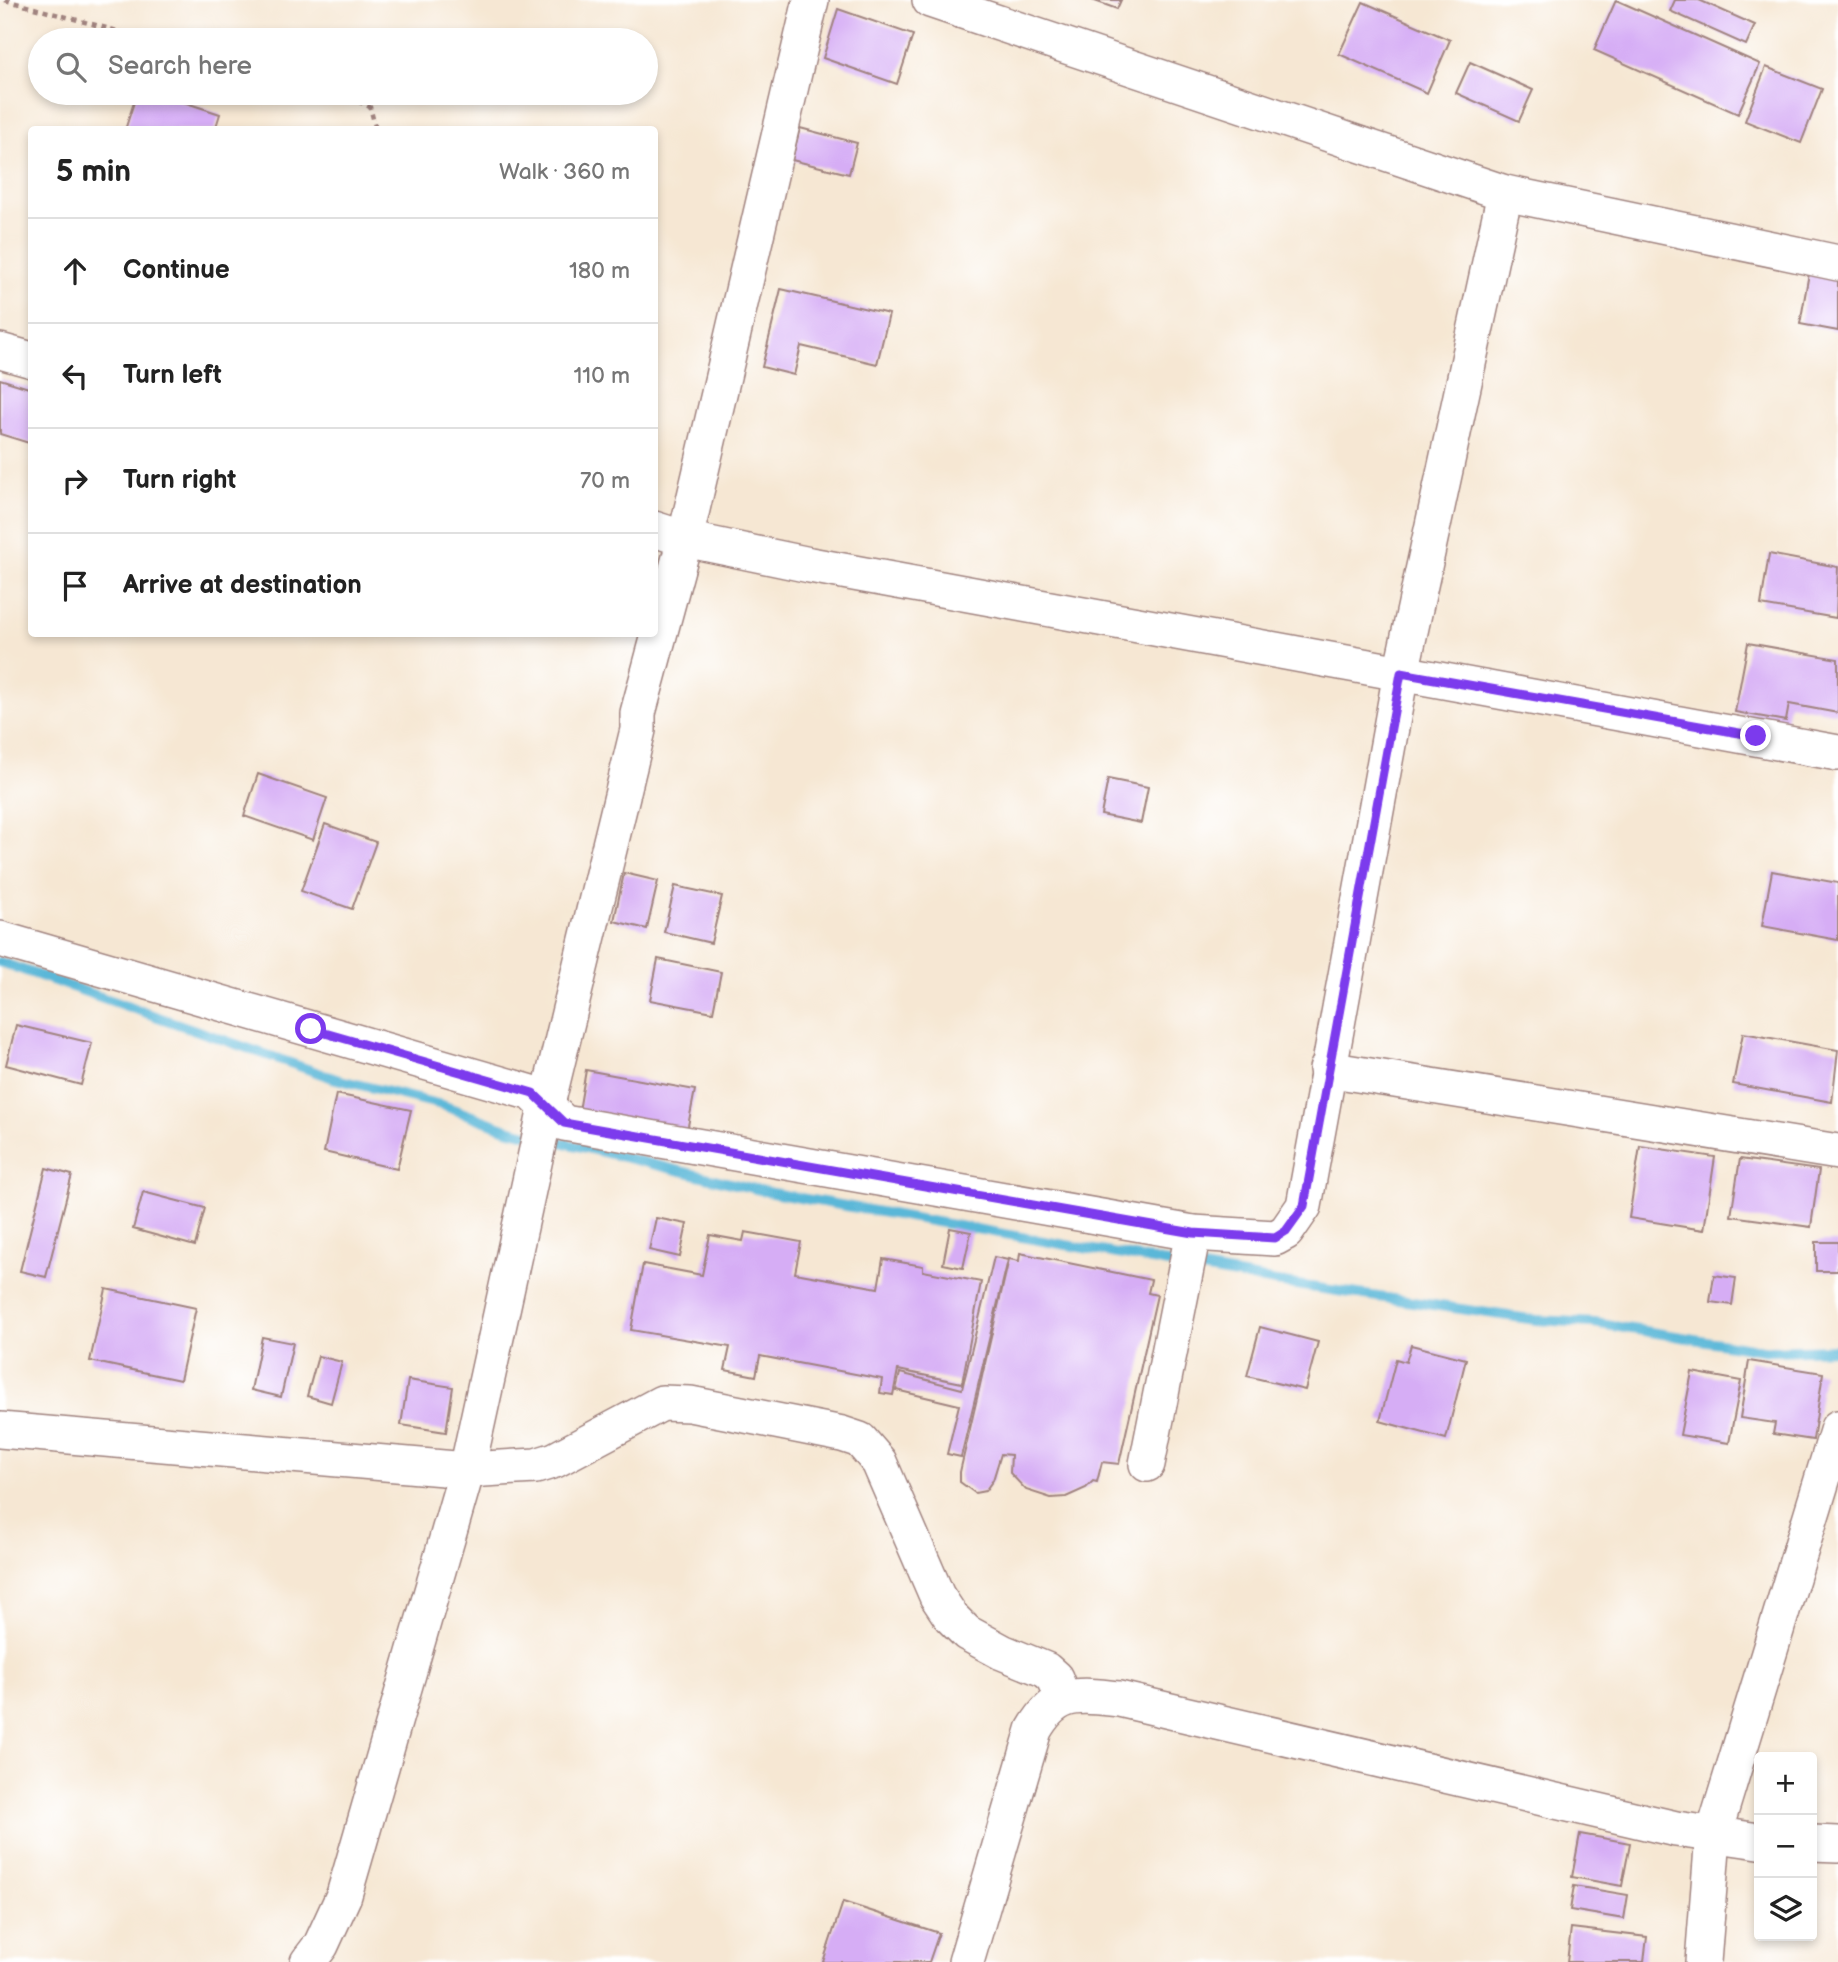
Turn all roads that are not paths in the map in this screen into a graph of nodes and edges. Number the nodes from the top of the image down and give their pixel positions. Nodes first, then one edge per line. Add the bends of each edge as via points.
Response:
1 (810, 0) edge
2 (930, 0) edge
3 (1505, 193) junction
4 (1838, 263) edge
5 (0, 351) edge
6 (28, 359) edge
7 (670, 534) edge
8 (658, 601) edge
9 (652, 637) edge
10 (1401, 673) junction
11 (1838, 754) edge
12 (0, 939) edge
13 (1327, 1069) junction
14 (546, 1108) junction
15 (1838, 1152) edge
16 (1193, 1233) junction
17 (1838, 1428) edge
18 (0, 1430) edge
19 (1147, 1464) dead end
20 (467, 1470) junction
21 (1063, 1699) junction
22 (1713, 1836) junction
23 (1754, 1840) edge
24 (1817, 1843) edge
25 (1838, 1844) edge
26 (308, 1962) edge
27 (966, 1962) edge
28 (1703, 1962) edge

1 - 7 street
2 - 3 street
3 - 4 street
3 - 10 street
5 - 6 street
7 - 8 street
7 - 10 street
9 - 14 street via 638,730
10 - 11 street
10 - 13 street
12 - 14 street via 533,1093
13 - 15 street
13 - 16 street via 1304,1206 1286,1231 1275,1238
14 - 16 street via 564,1123
14 - 20 street
16 - 19 street
17 - 22 street
18 - 20 street
20 - 21 street via 536,1466 555,1460 662,1403 690,1404 860,1440 879,1462 937,1596 951,1617 967,1633 1046,1670 1055,1678
20 - 26 street via 344,1895
21 - 22 street via 1119,1699
21 - 27 street via 1047,1708 1034,1730
22 - 23 street
22 - 28 street
24 - 25 street

